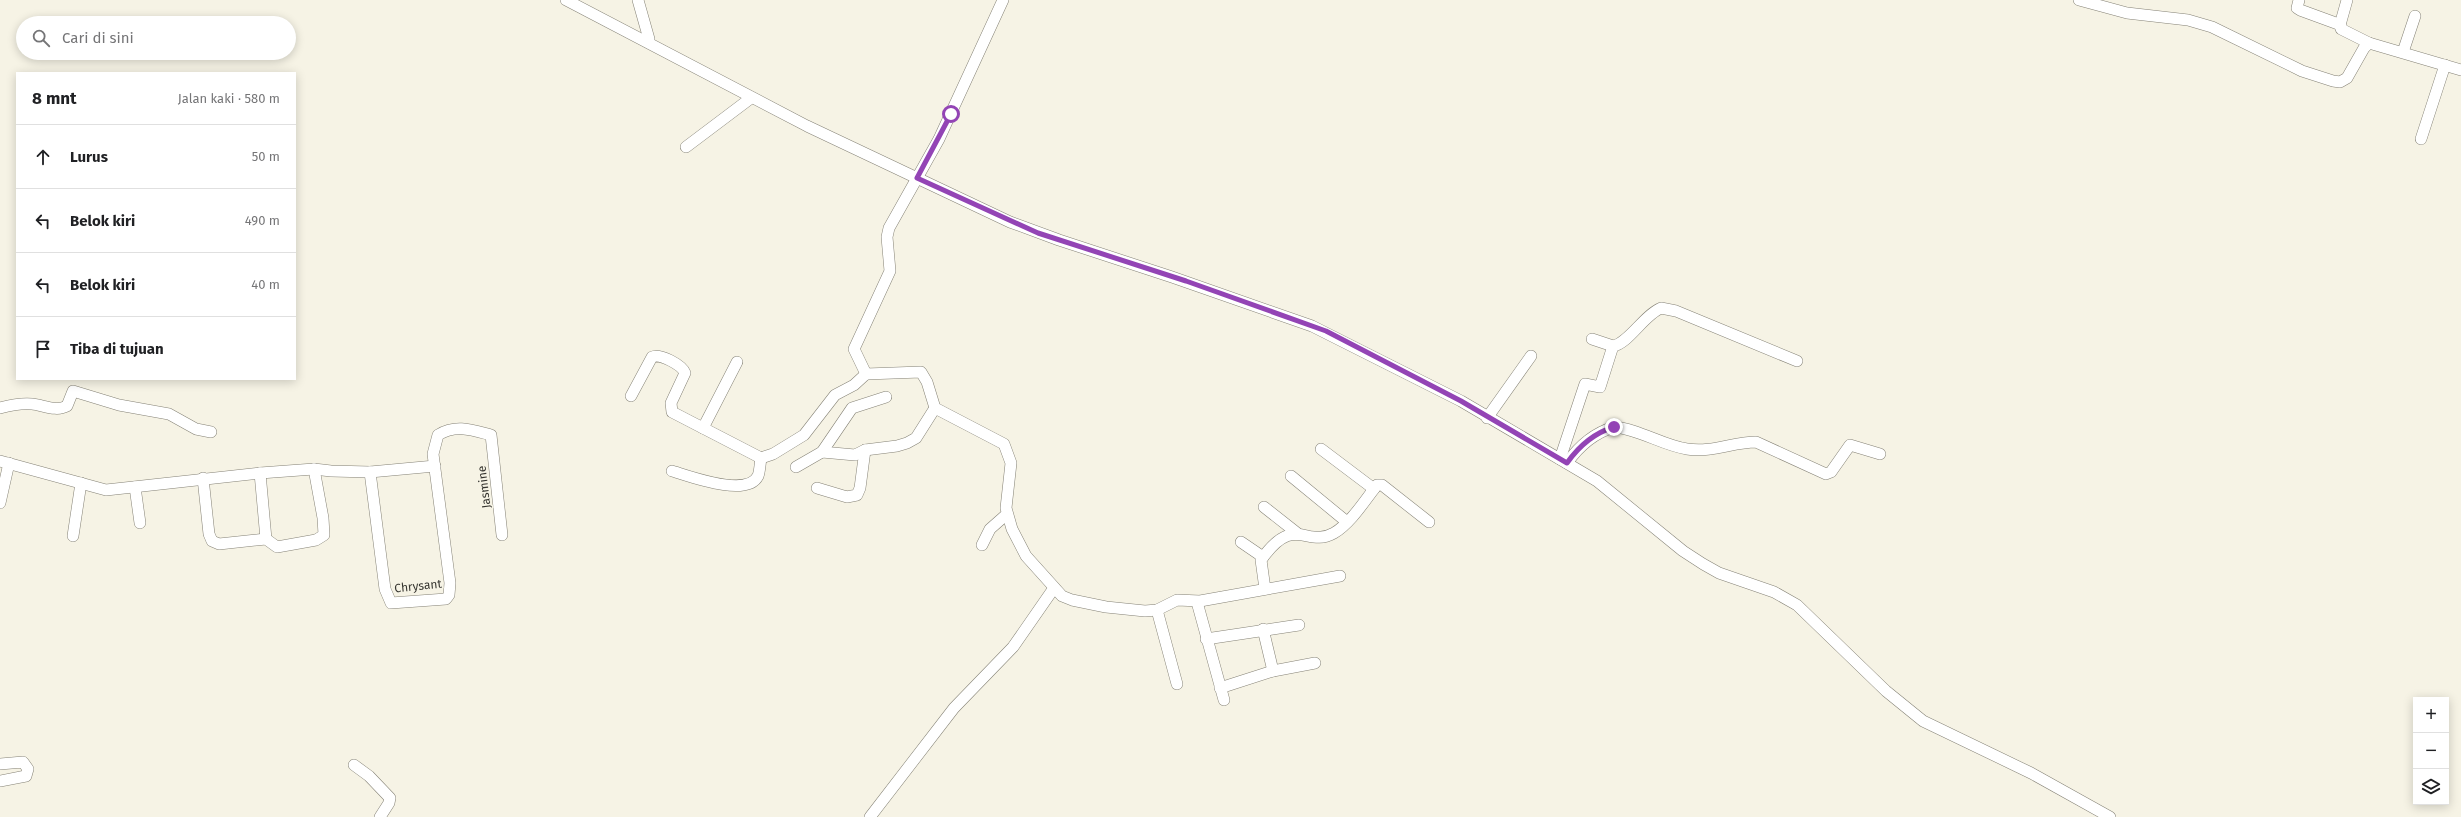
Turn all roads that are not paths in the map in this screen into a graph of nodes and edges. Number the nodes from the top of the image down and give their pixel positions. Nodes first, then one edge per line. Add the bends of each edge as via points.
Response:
1 (638, 0) edge
2 (1003, 0) edge
3 (2079, 0) edge
4 (2299, 0) edge
5 (2348, 0) edge
6 (574, 1) edge
7 (2415, 16) dead end
8 (2341, 25) junction
9 (649, 39) dead end
10 (2369, 43) junction
11 (2403, 52) junction
12 (2445, 65) junction
13 (2461, 70) edge
14 (751, 98) junction
15 (2421, 139) dead end
16 (686, 147) dead end
17 (917, 178) junction
18 (1592, 339) dead end
19 (1613, 346) junction
20 (1531, 356) dead end
21 (737, 362) dead end
22 (1797, 362) dead end
23 (866, 374) junction
24 (631, 396) dead end
25 (886, 397) dead end
26 (0, 408) edge
27 (936, 408) junction
28 (1487, 418) junction
29 (703, 428) junction
30 (211, 432) dead end
31 (1321, 449) dead end
32 (865, 450) junction
33 (822, 452) junction
34 (1880, 454) dead end
35 (761, 458) junction
36 (1563, 461) junction
37 (4, 462) edge
38 (435, 466) junction
39 (796, 467) dead end
40 (314, 469) junction
41 (672, 471) dead end
42 (260, 472) junction
43 (370, 472) junction
44 (1291, 476) dead end
45 (203, 478) junction
46 (81, 483) junction
47 (135, 488) junction
48 (817, 488) dead end
49 (1374, 489) junction
50 (0, 503) edge
51 (1264, 507) dead end
52 (1007, 514) junction
53 (1347, 522) junction
54 (1429, 522) dead end
55 (140, 523) dead end
56 (1297, 533) junction
57 (502, 535) dead end
58 (73, 536) dead end
59 (266, 539) junction
60 (1240, 542) dead end
61 (982, 545) dead end
62 (1263, 558) junction
63 (1340, 576) dead end
64 (1054, 588) junction
65 (1265, 589) junction
66 (1197, 602) junction
67 (1157, 610) junction
68 (1299, 625) dead end
69 (1263, 629) junction
70 (1206, 639) junction
71 (1315, 663) dead end
72 (1273, 671) junction
73 (1177, 684) dead end
74 (1220, 688) junction
75 (1224, 700) dead end
76 (0, 764) edge
77 (354, 765) dead end
78 (0, 780) edge
79 (380, 817) edge
80 (870, 817) edge
81 (2110, 817) edge

1 - 9 street
2 - 17 street via 975,64
3 - 10 street via 2127,13 2188,20 2212,27 2302,72 2333,81 2340,82 2347,78
4 - 8 street via 2297,8 2300,10
5 - 8 street
6 - 14 street
7 - 11 street
8 - 10 street via 2344,32
10 - 11 street
11 - 12 street
12 - 13 street
12 - 15 street
14 - 16 street
14 - 17 street
17 - 23 street via 889,228 887,237 890,270 854,349
17 - 28 street via 1038,233 1326,331 1461,401
18 - 19 street
19 - 22 street via 1621,344 1653,311 1668,308
19 - 36 street via 1601,386 1585,384
20 - 28 street
21 - 29 street
23 - 27 street via 918,371 922,373 928,385
23 - 35 street via 854,385 835,395 804,435 773,454
24 - 29 street via 652,357 661,357 682,368 685,373 671,403 671,409 675,414
25 - 33 street via 852,408
26 - 30 street via 32,404 60,409 66,406 73,391 119,405 169,414 196,429
27 - 32 street via 916,438 897,446
27 - 52 street via 991,436 1007,449 1011,463 1006,494
28 - 36 street
29 - 35 street
31 - 49 street
32 - 33 street via 854,454
32 - 48 street via 857,495 847,497
33 - 39 street
34 - 36 street via 1850,446 1831,472 1826,474 1756,442 1714,450 1687,449 1614,427 1604,430
35 - 41 street via 758,476 754,481 738,486 728,486
36 - 81 street via 1610,490 1683,551 1703,564 1719,573 1774,592 1797,606 1886,691 1923,721 2031,773
37 - 46 street
37 - 50 street
38 - 43 street
38 - 43 street, Chrysant via 450,583 449,595 446,598 396,604 388,600 385,589
38 - 57 street, Jasmine via 435,444 438,435 446,430 467,429 491,435
40 - 42 street
40 - 43 street via 331,472
40 - 59 street via 324,536 316,540 277,547
42 - 45 street
42 - 59 street
44 - 53 street
45 - 47 street
45 - 59 street via 212,541 219,544
46 - 47 street via 106,490
46 - 58 street
47 - 55 street
49 - 53 street
49 - 54 street via 1377,485 1382,485
51 - 56 street
52 - 61 street via 990,529
52 - 64 street via 1026,556
53 - 56 street via 1326,536
56 - 62 street via 1282,537
60 - 62 street
62 - 65 street via 1261,564
63 - 65 street
64 - 67 street via 1062,596 1072,600 1130,610
64 - 80 street via 1013,647 954,708
65 - 66 street
66 - 67 street via 1177,600
66 - 70 street
67 - 73 street
68 - 69 street
69 - 70 street
69 - 72 street
70 - 74 street
71 - 72 street
72 - 74 street
74 - 75 street
76 - 78 street via 23,762 28,769 26,776
77 - 79 street via 370,776 390,798

